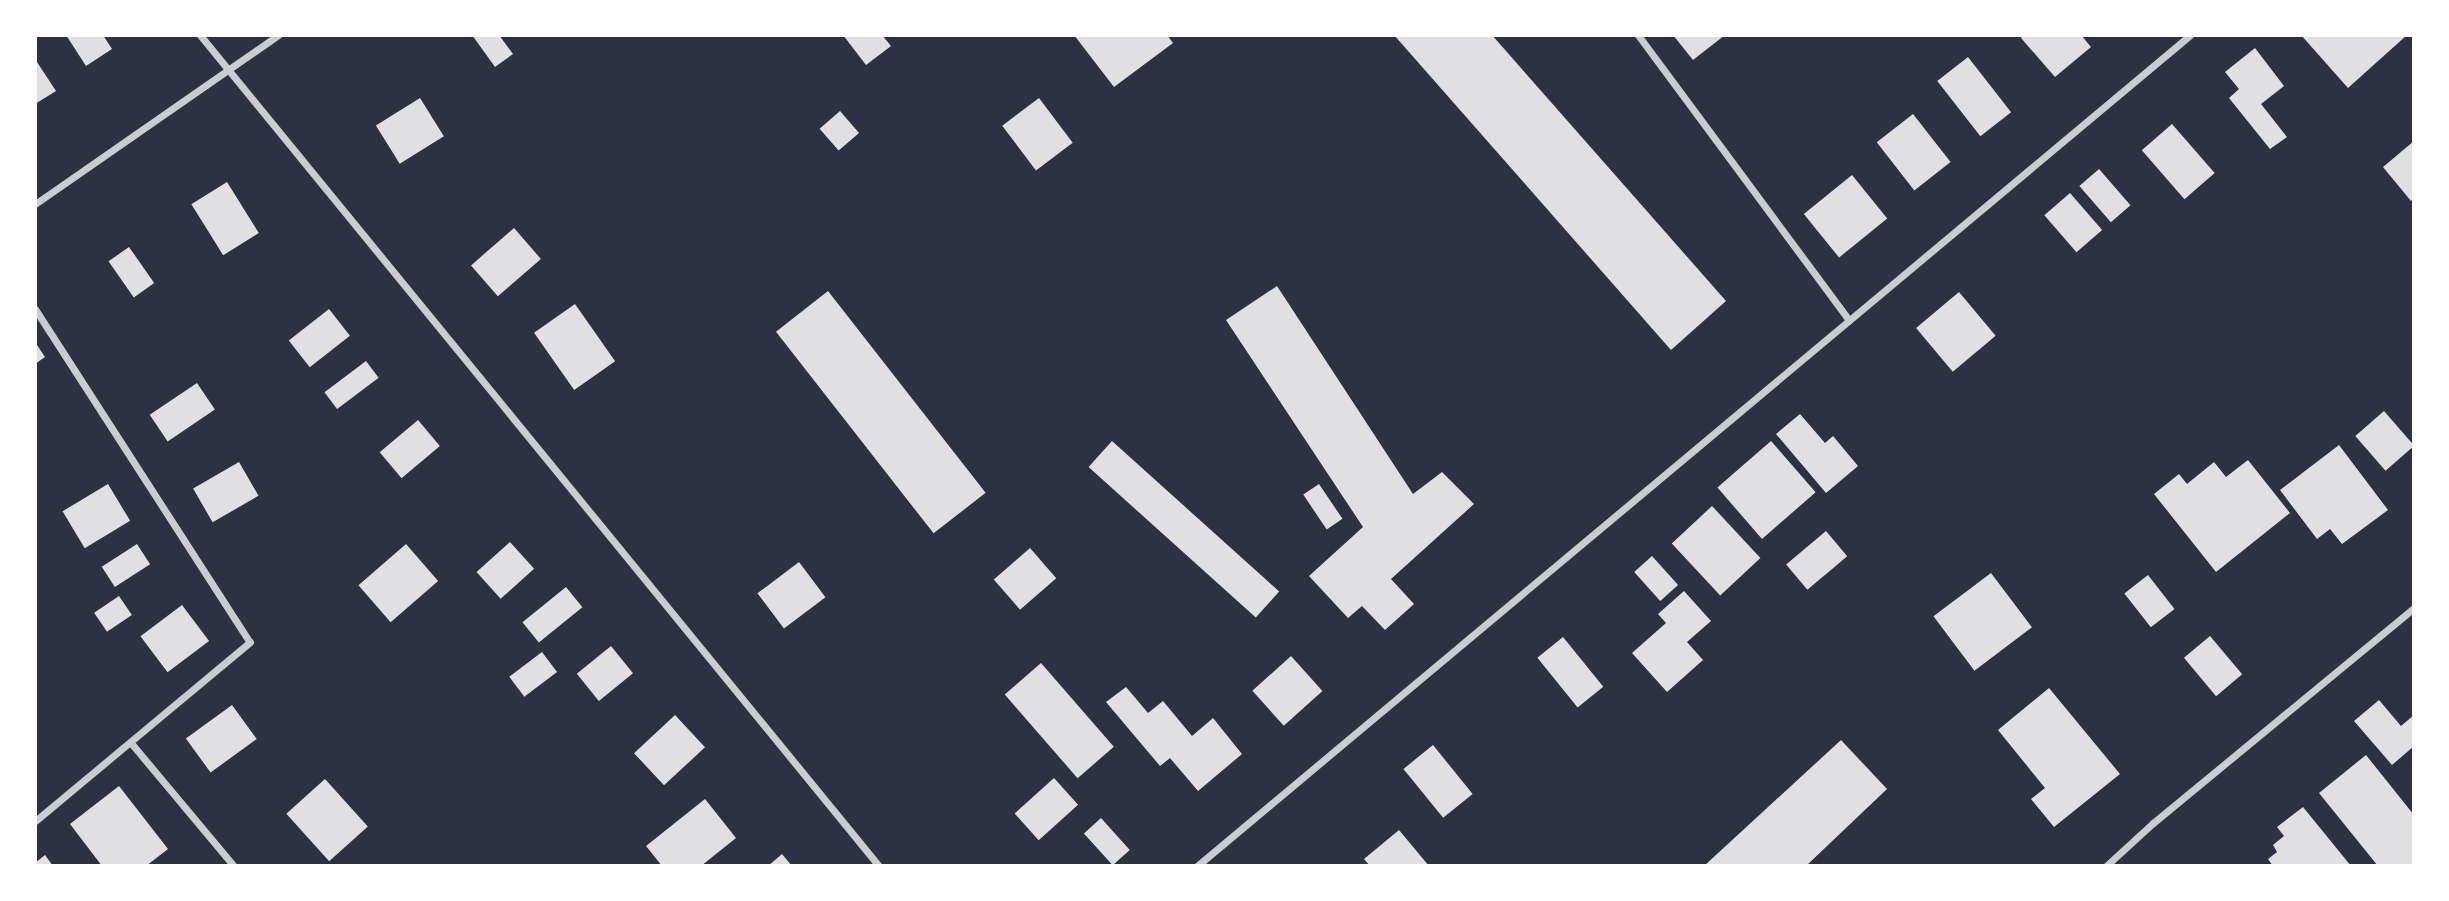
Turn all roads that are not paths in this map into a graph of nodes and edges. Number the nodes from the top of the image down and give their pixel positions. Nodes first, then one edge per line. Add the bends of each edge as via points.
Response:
1 (200, 35) edge
2 (278, 35) edge
3 (1638, 35) edge
4 (2190, 35) edge
5 (228, 70) junction
6 (35, 204) edge
7 (35, 309) edge
8 (1849, 320) junction
9 (2414, 608) edge
10 (131, 743) junction
11 (35, 821) edge
12 (234, 866) edge
13 (880, 866) edge
14 (1197, 866) edge
15 (2106, 866) edge

1 - 5 street
2 - 5 street
3 - 8 street
4 - 8 street
5 - 6 street
5 - 13 street
7 - 10 street via 250,642
8 - 14 street
9 - 15 street
10 - 11 street
10 - 12 street

